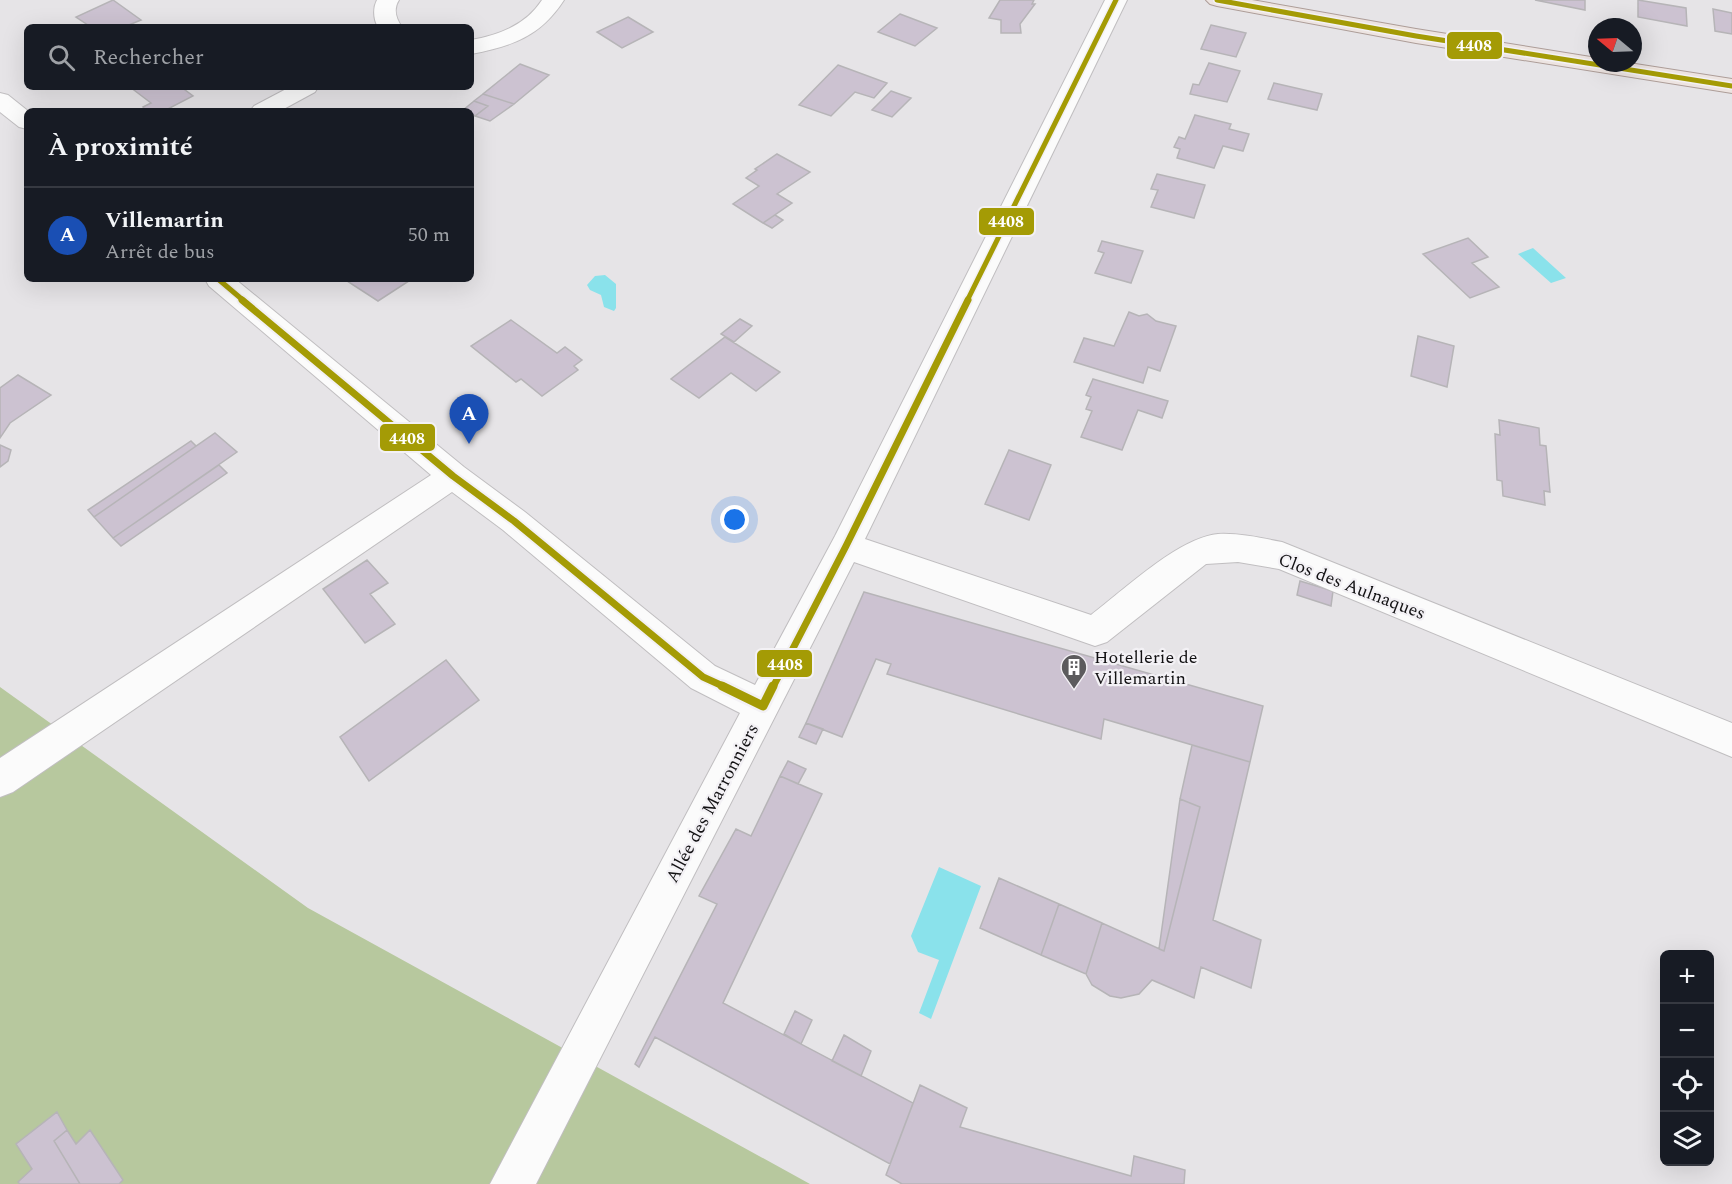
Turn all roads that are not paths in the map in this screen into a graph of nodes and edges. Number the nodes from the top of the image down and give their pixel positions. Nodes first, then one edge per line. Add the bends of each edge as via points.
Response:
1 (388, 0) edge
2 (553, 0) edge
3 (1116, 0) edge
4 (1217, 0) edge
5 (388, 24) edge
6 (474, 46) edge
7 (1732, 86) edge
8 (301, 90) edge
9 (0, 100) edge
10 (268, 108) edge
11 (24, 120) edge
12 (222, 282) edge
13 (453, 476) junction
14 (846, 546) junction
15 (763, 706) junction
16 (1732, 740) edge
17 (0, 779) edge
18 (512, 1184) edge

1 - 5 street
2 - 6 street via 546,14 525,31
3 - 14 street, Allée des Marronniers
4 - 7 main road
8 - 10 street
9 - 11 street
12 - 13 street
13 - 15 street via 514,521 703,677
13 - 17 street
14 - 15 street, Allée des Marronniers
14 - 16 street, Clos des Aulnaques via 1095,631 1206,549 1236,548 1281,556
15 - 18 street, Allée des Marronniers

